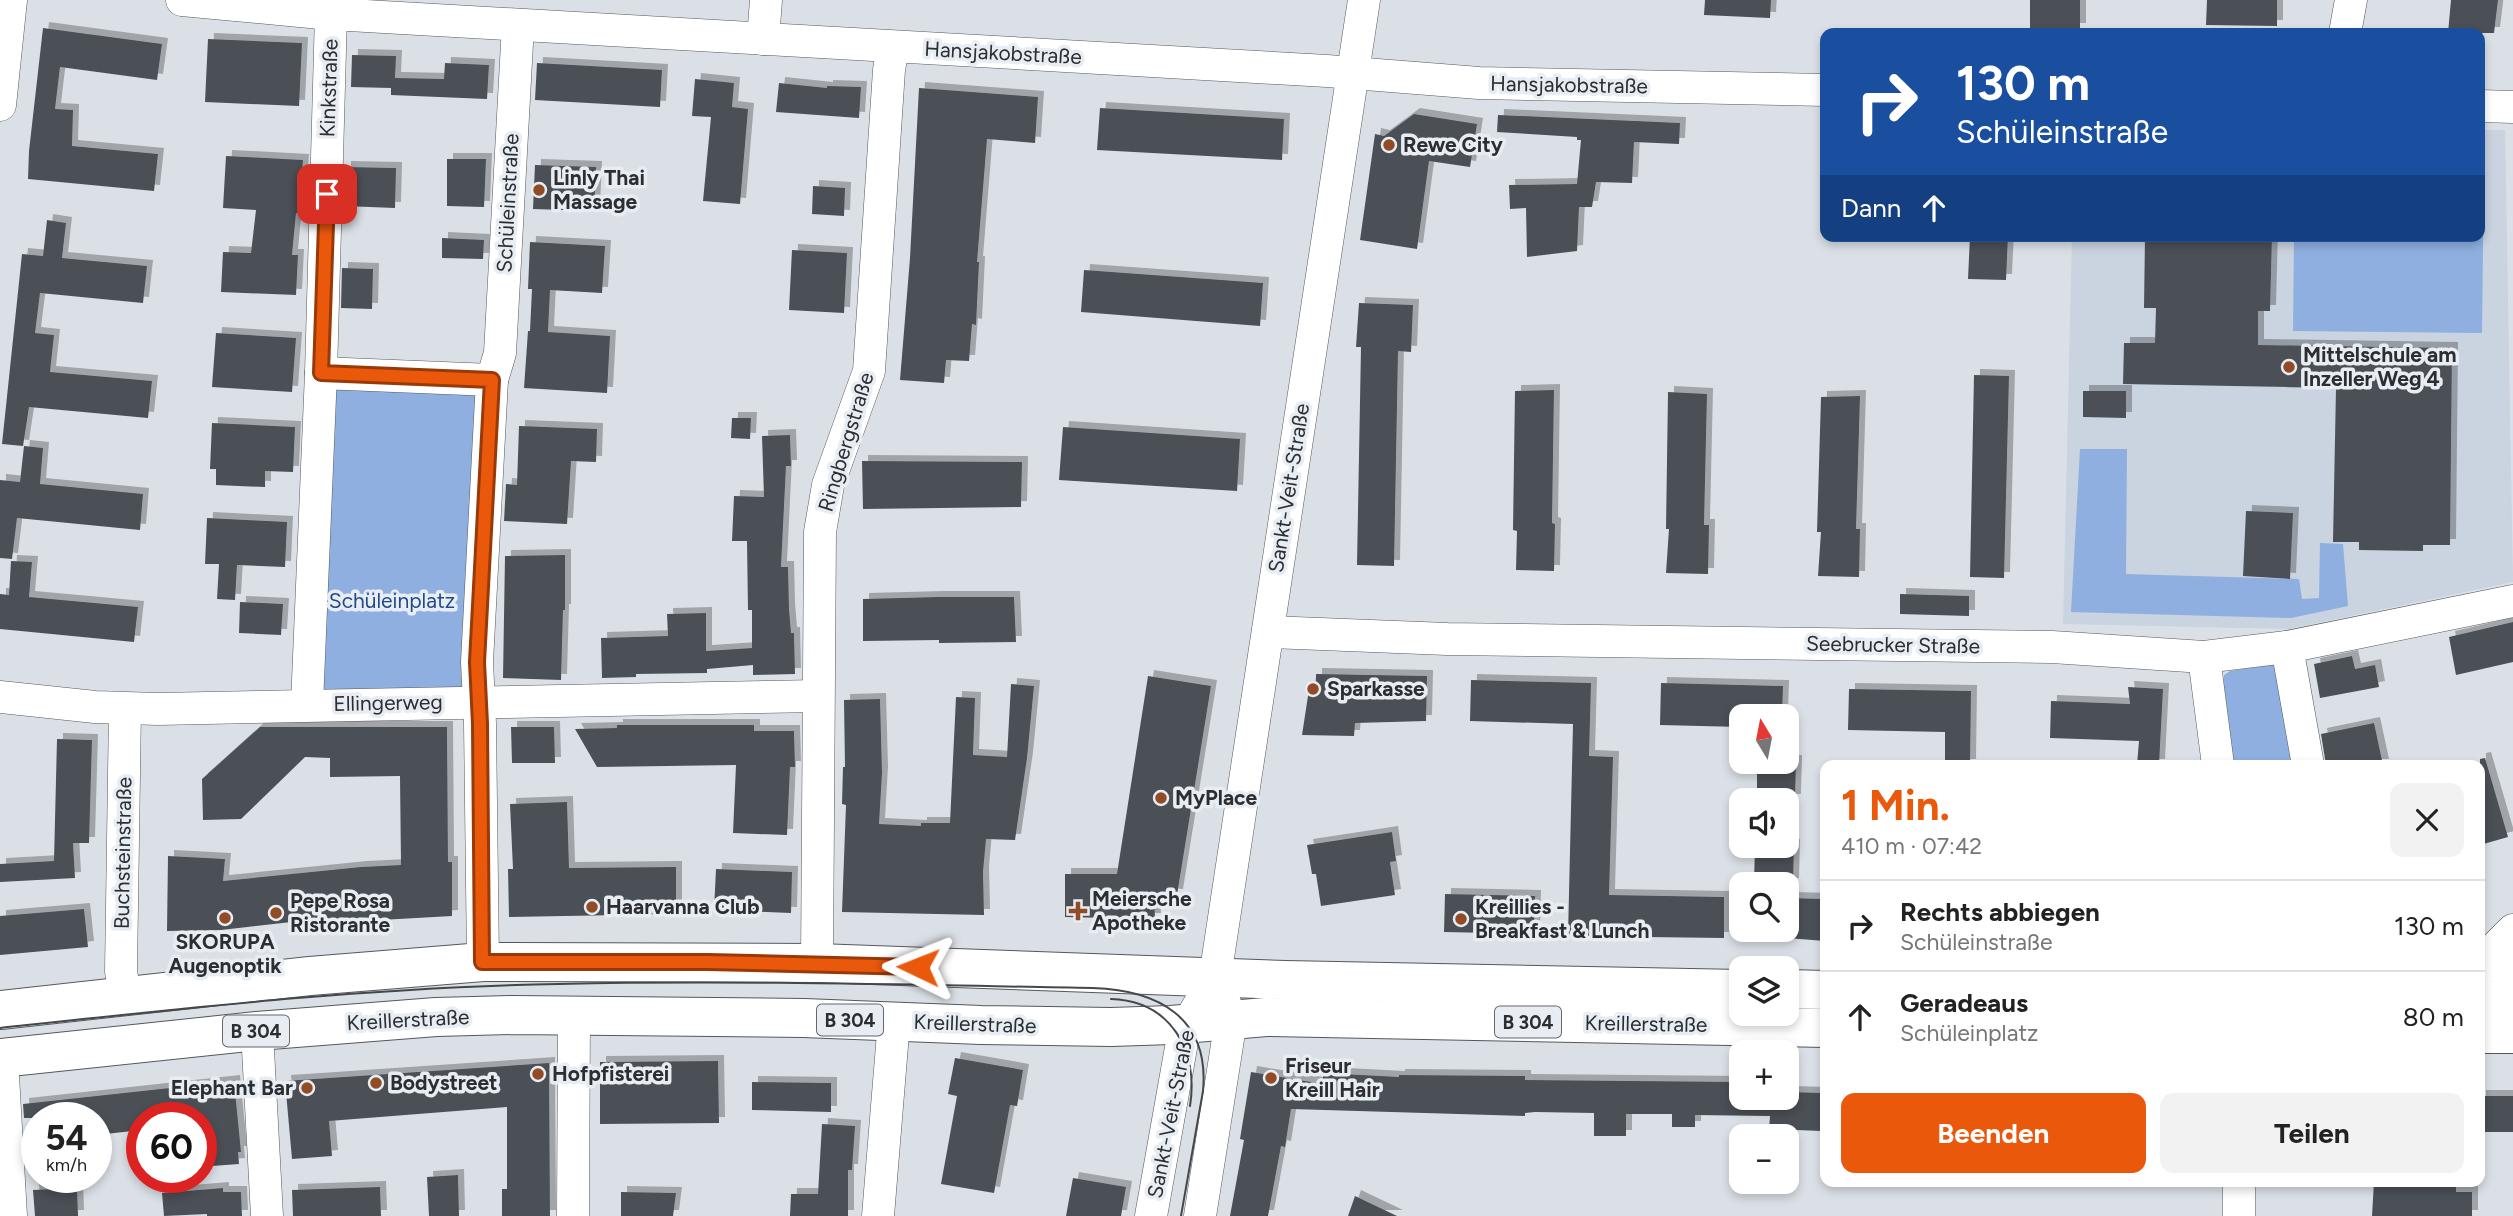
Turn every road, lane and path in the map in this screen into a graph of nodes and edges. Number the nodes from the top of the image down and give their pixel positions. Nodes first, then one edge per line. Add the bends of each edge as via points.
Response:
1 (11, 0) edge
2 (182, 0) edge
3 (766, 0) edge
4 (1364, 0) edge
5 (2351, 0) edge
6 (331, 13) junction
7 (518, 25) junction
8 (2346, 28) edge
9 (763, 39) junction
10 (893, 47) junction
11 (1353, 74) junction
12 (1820, 90) edge
13 (0, 104) edge
14 (2485, 106) edge
15 (2513, 107) edge
16 (321, 373) junction
17 (492, 380) junction
18 (2513, 601) edge
19 (1268, 632) junction
20 (2287, 647) junction
21 (2204, 657) junction
22 (818, 696) junction
23 (0, 697) edge
24 (479, 701) junction
25 (307, 704) junction
26 (125, 709) junction
27 (2216, 760) edge
28 (2307, 760) edge
29 (2510, 933) edge
30 (482, 962) junction
31 (817, 963) junction
32 (2485, 963) edge
33 (1215, 977) junction
34 (1729, 989) edge
35 (1799, 989) edge
36 (1820, 990) edge
37 (125, 997) junction
38 (0, 1010) edge
39 (574, 1014) junction
40 (2501, 1018) edge
41 (1231, 1020) junction
42 (894, 1021) junction
43 (1188, 1024) junction
44 (1820, 1028) edge
45 (257, 1031) junction
46 (1, 1058) edge
47 (2239, 1187) edge
48 (10, 1216) edge
49 (267, 1216) edge
50 (573, 1216) edge
51 (878, 1216) edge
52 (1152, 1216) edge
53 (1200, 1216) edge
54 (2239, 1216) edge

1 - 13 street
2 - 6 street, Hansjakobstraße
3 - 9 street
4 - 11 street, Sankt-Veit-Straße
5 - 8 street
6 - 7 street, Hansjakobstraße
6 - 16 street, Kinkstraße
7 - 9 street, Hansjakobstraße
7 - 17 street, Schüleinstraße via 500,353
9 - 10 street, Hansjakobstraße
10 - 11 street, Hansjakobstraße
10 - 22 street, Ringbergstraße via 869,371 828,485 820,532
11 - 12 street, Hansjakobstraße via 1479,83
11 - 19 street, Sankt-Veit-Straße
14 - 15 street
16 - 17 street
16 - 25 street
17 - 24 street via 477,662
18 - 20 street, Seebrucker Straße
19 - 21 street, Seebrucker Straße via 1447,639 2052,647
19 - 33 street, Sankt-Veit-Straße
20 - 21 street, Seebrucker Straße
20 - 28 street
21 - 27 street
22 - 24 street, Ellingerweg
22 - 31 street, Ringbergstraße
23 - 26 street, Ellingerweg
24 - 25 street, Ellingerweg
24 - 30 street
25 - 26 street, Ellingerweg
26 - 37 street, Buchsteinstraße via 121,971
29 - 32 street
29 - 40 street
30 - 31 main road, Kreillerstraße / B 304
30 - 37 main road, Kreillerstraße / B 304
31 - 33 main road, Kreillerstraße / B 304
33 - 34 main road, Kreillerstraße / B 304
33 - 41 street, Sankt-Veit-Straße
33 - 43 street, Sankt-Veit-Straße
35 - 36 main road
37 - 38 main road, Kreillerstraße / B 304
39 - 42 main road, Kreillerstraße / B 304
39 - 45 main road, Kreillerstraße / B 304 via 436,1017
39 - 50 street
41 - 43 main road, Kreillerstraße / B 304
41 - 44 main road, Kreillerstraße / B 304 via 1280,1017
41 - 53 street, Sankt-Veit-Straße
42 - 43 main road, Kreillerstraße / B 304 via 1111,1027
42 - 51 street
43 - 52 street, Sankt-Veit-Straße
45 - 46 main road, Kreillerstraße / B 304
45 - 49 street
46 - 48 street
47 - 54 street

